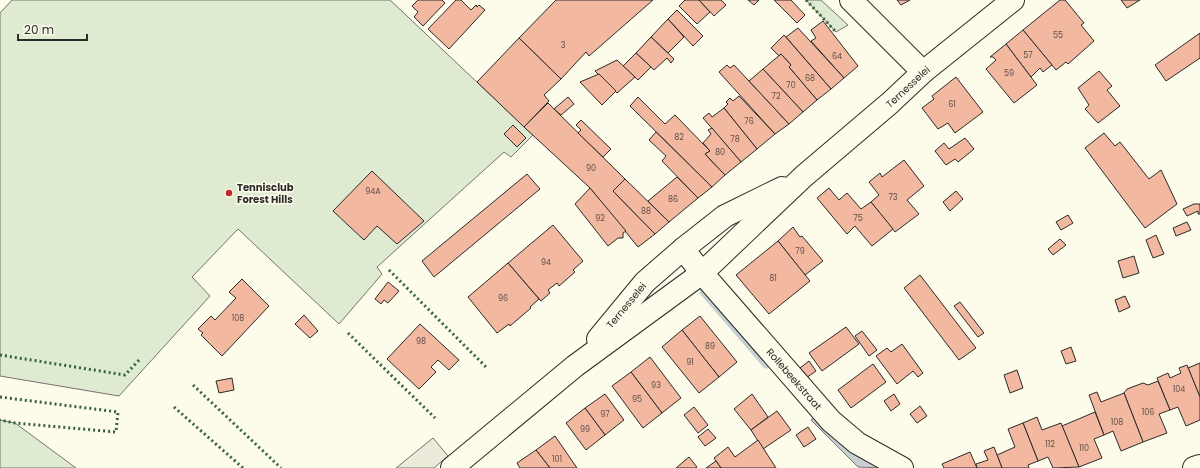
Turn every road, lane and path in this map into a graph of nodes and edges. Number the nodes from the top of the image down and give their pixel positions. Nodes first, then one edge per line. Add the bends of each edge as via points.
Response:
1 (851, 0) edge
2 (1013, 0) edge
3 (923, 72) junction
4 (804, 176) junction
5 (683, 249) junction
6 (702, 273) junction
7 (575, 366) junction
8 (1200, 466) edge
9 (452, 468) edge
10 (902, 468) edge
11 (1194, 468) edge

1 - 3 street
2 - 3 street, Ternesselei
3 - 4 street, Ternesselei
4 - 5 street, Ternesselei via 725,216
4 - 6 street, Ternesselei
5 - 6 street
5 - 7 street, Ternesselei via 645,282
6 - 7 street, Ternesselei
6 - 10 street, Rollebeekstraat via 831,421 857,443
7 - 9 street, Ternesselei
8 - 11 street

